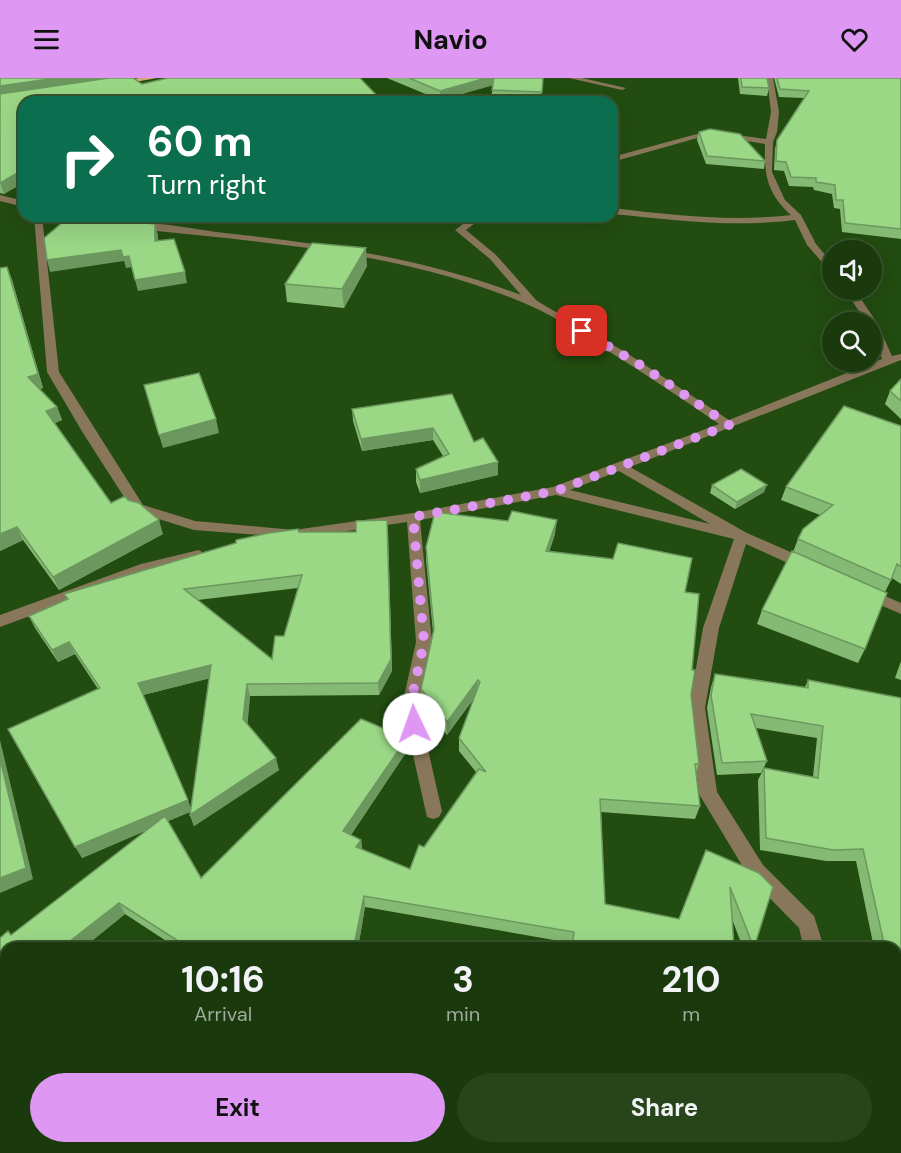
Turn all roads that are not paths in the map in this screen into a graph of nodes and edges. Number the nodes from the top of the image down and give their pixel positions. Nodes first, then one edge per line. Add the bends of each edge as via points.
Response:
1 (154, 78) edge
2 (572, 78) edge
3 (770, 78) edge
4 (113, 83) edge
5 (622, 88) dead end
6 (769, 142) junction
7 (618, 158) edge
8 (0, 198) edge
9 (18, 202) edge
10 (618, 212) edge
11 (798, 217) junction
12 (39, 222) edge
13 (471, 222) edge
14 (125, 224) edge
15 (822, 257) edge
16 (533, 303) junction
17 (882, 347) edge
18 (901, 357) edge
19 (888, 360) junction
20 (729, 425) junction
21 (622, 468) junction
22 (556, 491) junction
23 (413, 517) junction
24 (290, 533) junction
25 (742, 536) junction
26 (246, 544) edge
27 (213, 552) edge
28 (816, 570) edge
29 (848, 584) edge
30 (901, 609) edge
31 (0, 621) edge
32 (433, 811) dead end
33 (812, 942) edge

1 - 4 main road
2 - 5 street
3 - 6 street via 775,112
6 - 7 street via 708,133
6 - 11 street via 768,172 781,201
8 - 9 street
10 - 11 street via 716,222
11 - 15 street
12 - 24 street via 53,372 138,508 194,525
13 - 16 street via 460,230 493,257
14 - 16 street via 370,256 464,279
16 - 20 street via 642,366
17 - 19 street
18 - 19 street
19 - 20 street
20 - 21 street
21 - 22 street
21 - 25 street
22 - 23 street
22 - 25 street
23 - 24 street
23 - 32 street via 424,642 410,706
24 - 26 street
25 - 28 street
25 - 33 street via 711,628 697,708 708,794 756,871 807,923
27 - 31 street via 146,568
29 - 30 street

